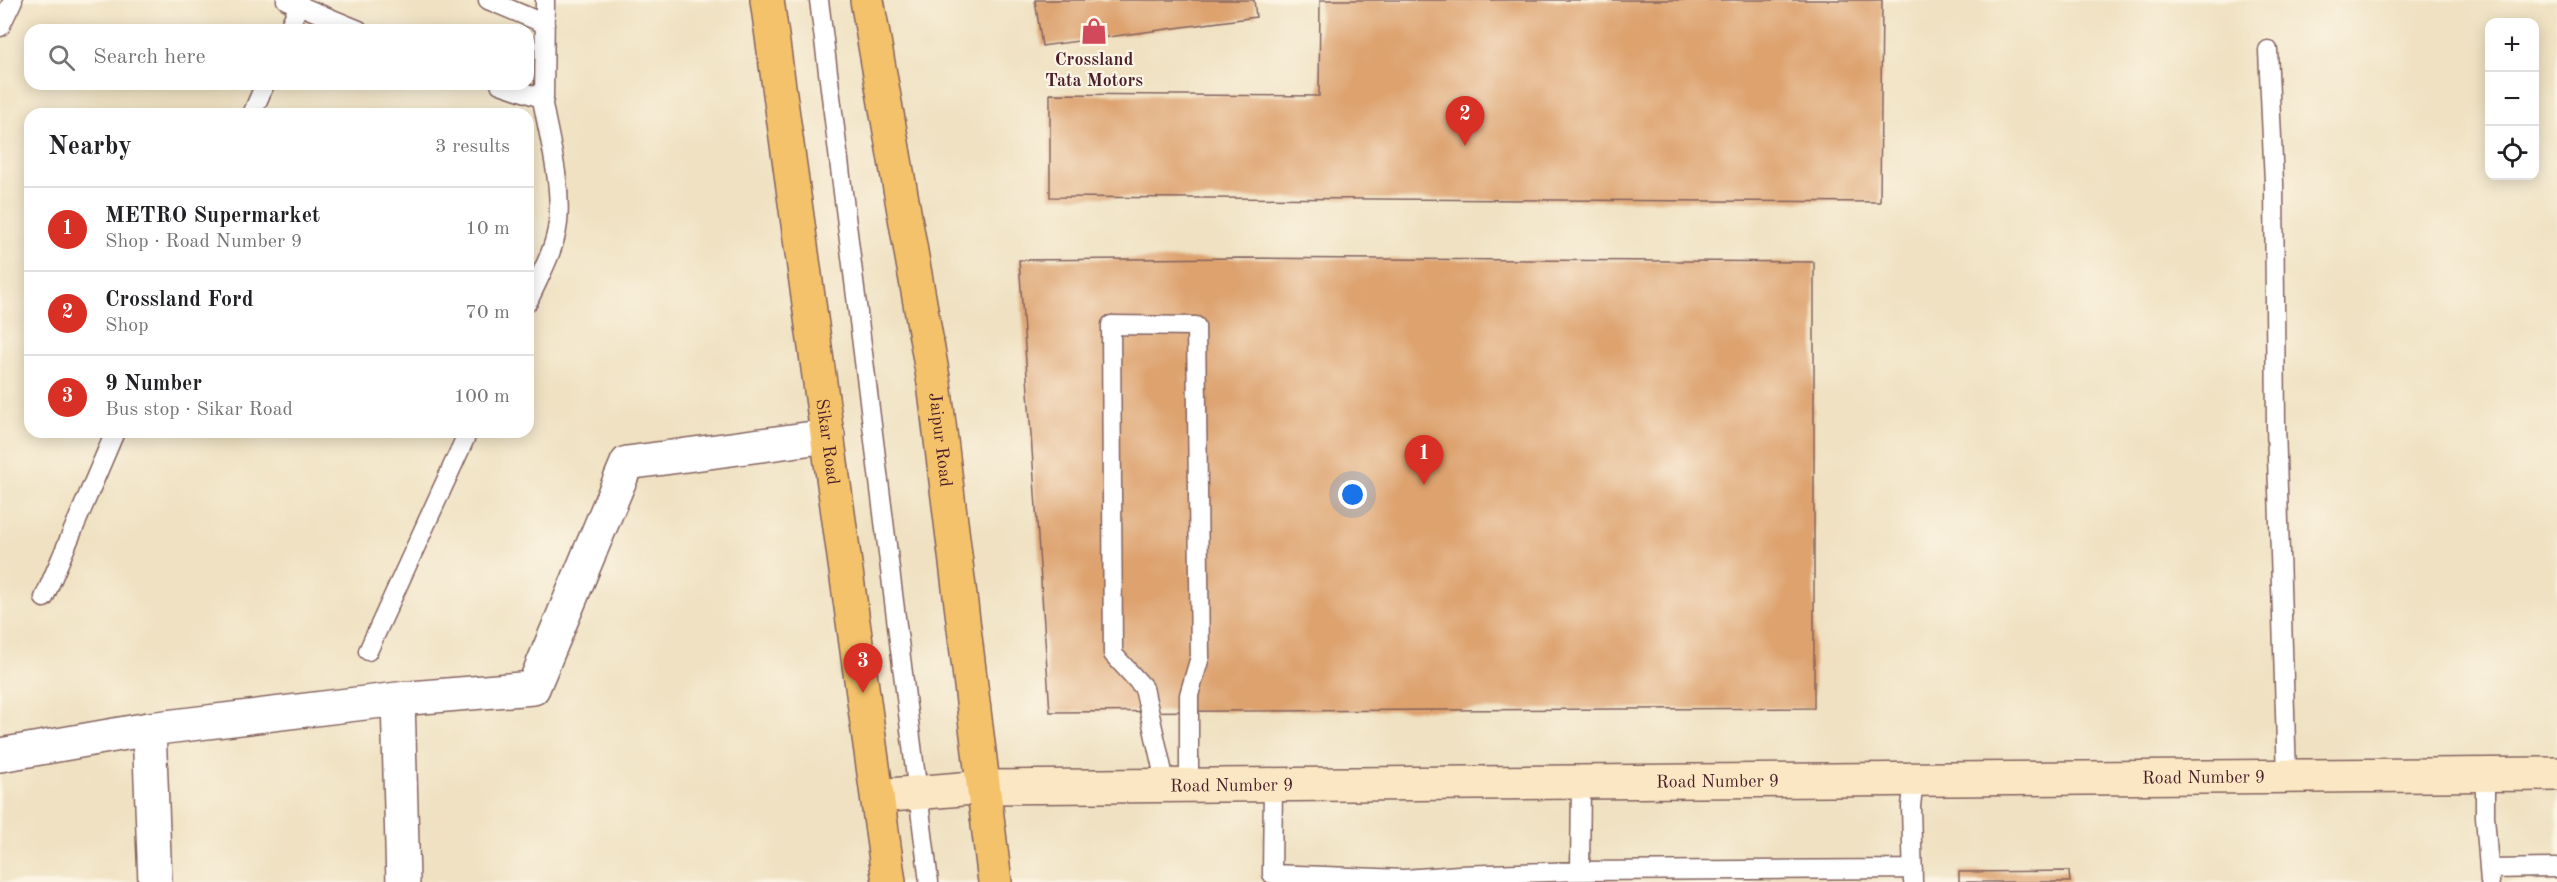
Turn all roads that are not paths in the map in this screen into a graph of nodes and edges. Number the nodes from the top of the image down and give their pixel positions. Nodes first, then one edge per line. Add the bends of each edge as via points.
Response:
1 (13, 0) edge
2 (488, 0) edge
3 (544, 0) edge
4 (767, 0) edge
5 (819, 0) edge
6 (867, 0) edge
7 (292, 3) edge
8 (289, 24) edge
9 (344, 24) edge
10 (544, 24) junction
11 (0, 27) edge
12 (2268, 50) dead end
13 (262, 90) edge
14 (517, 90) edge
15 (542, 99) junction
16 (255, 108) edge
17 (534, 289) edge
18 (828, 436) junction
19 (112, 438) edge
20 (465, 438) edge
21 (44, 598) dead end
22 (368, 651) dead end
23 (398, 699) junction
24 (149, 729) junction
25 (0, 755) edge
26 (2557, 774) edge
27 (2485, 775) junction
28 (2287, 776) junction
29 (1914, 780) junction
30 (1581, 783) junction
31 (1273, 785) junction
32 (1178, 786) junction
33 (985, 788) junction
34 (918, 793) junction
35 (878, 796) junction
36 (2557, 868) edge
37 (1580, 871) junction
38 (1913, 875) edge
39 (2490, 875) edge
40 (1458, 878) edge
41 (155, 882) edge
42 (403, 882) edge
43 (889, 882) edge
44 (929, 882) edge
45 (995, 882) edge

1 - 11 lane
2 - 10 lane
3 - 10 lane
4 - 18 main road, Sikar Road
5 - 34 lane
6 - 33 main road, Jaipur Road via 934,383
7 - 8 lane
7 - 9 lane
10 - 15 lane
12 - 28 lane
13 - 16 lane
14 - 15 lane
15 - 17 lane via 557,186 558,224
18 - 23 street via 627,463 533,688
18 - 35 main road, Sikar Road
19 - 21 lane
20 - 22 lane
23 - 24 street
23 - 42 street
24 - 25 street
24 - 41 street
26 - 27 street, Road Number 9
27 - 28 street, Road Number 9
27 - 39 lane
28 - 29 street, Road Number 9
29 - 30 street, Road Number 9
29 - 38 lane
30 - 31 street, Road Number 9
30 - 37 lane
31 - 32 street, Road Number 9
31 - 40 lane via 1272,874
32 - 32 lane via 1144,688 1113,654 1111,325 1196,326 1200,657 1189,694
32 - 33 street, Road Number 9
33 - 34 street, Road Number 9
33 - 45 main road, Jaipur Road
34 - 35 street, Road Number 9
34 - 44 lane
35 - 43 main road, Sikar Road
36 - 39 lane
37 - 38 lane
37 - 40 lane

